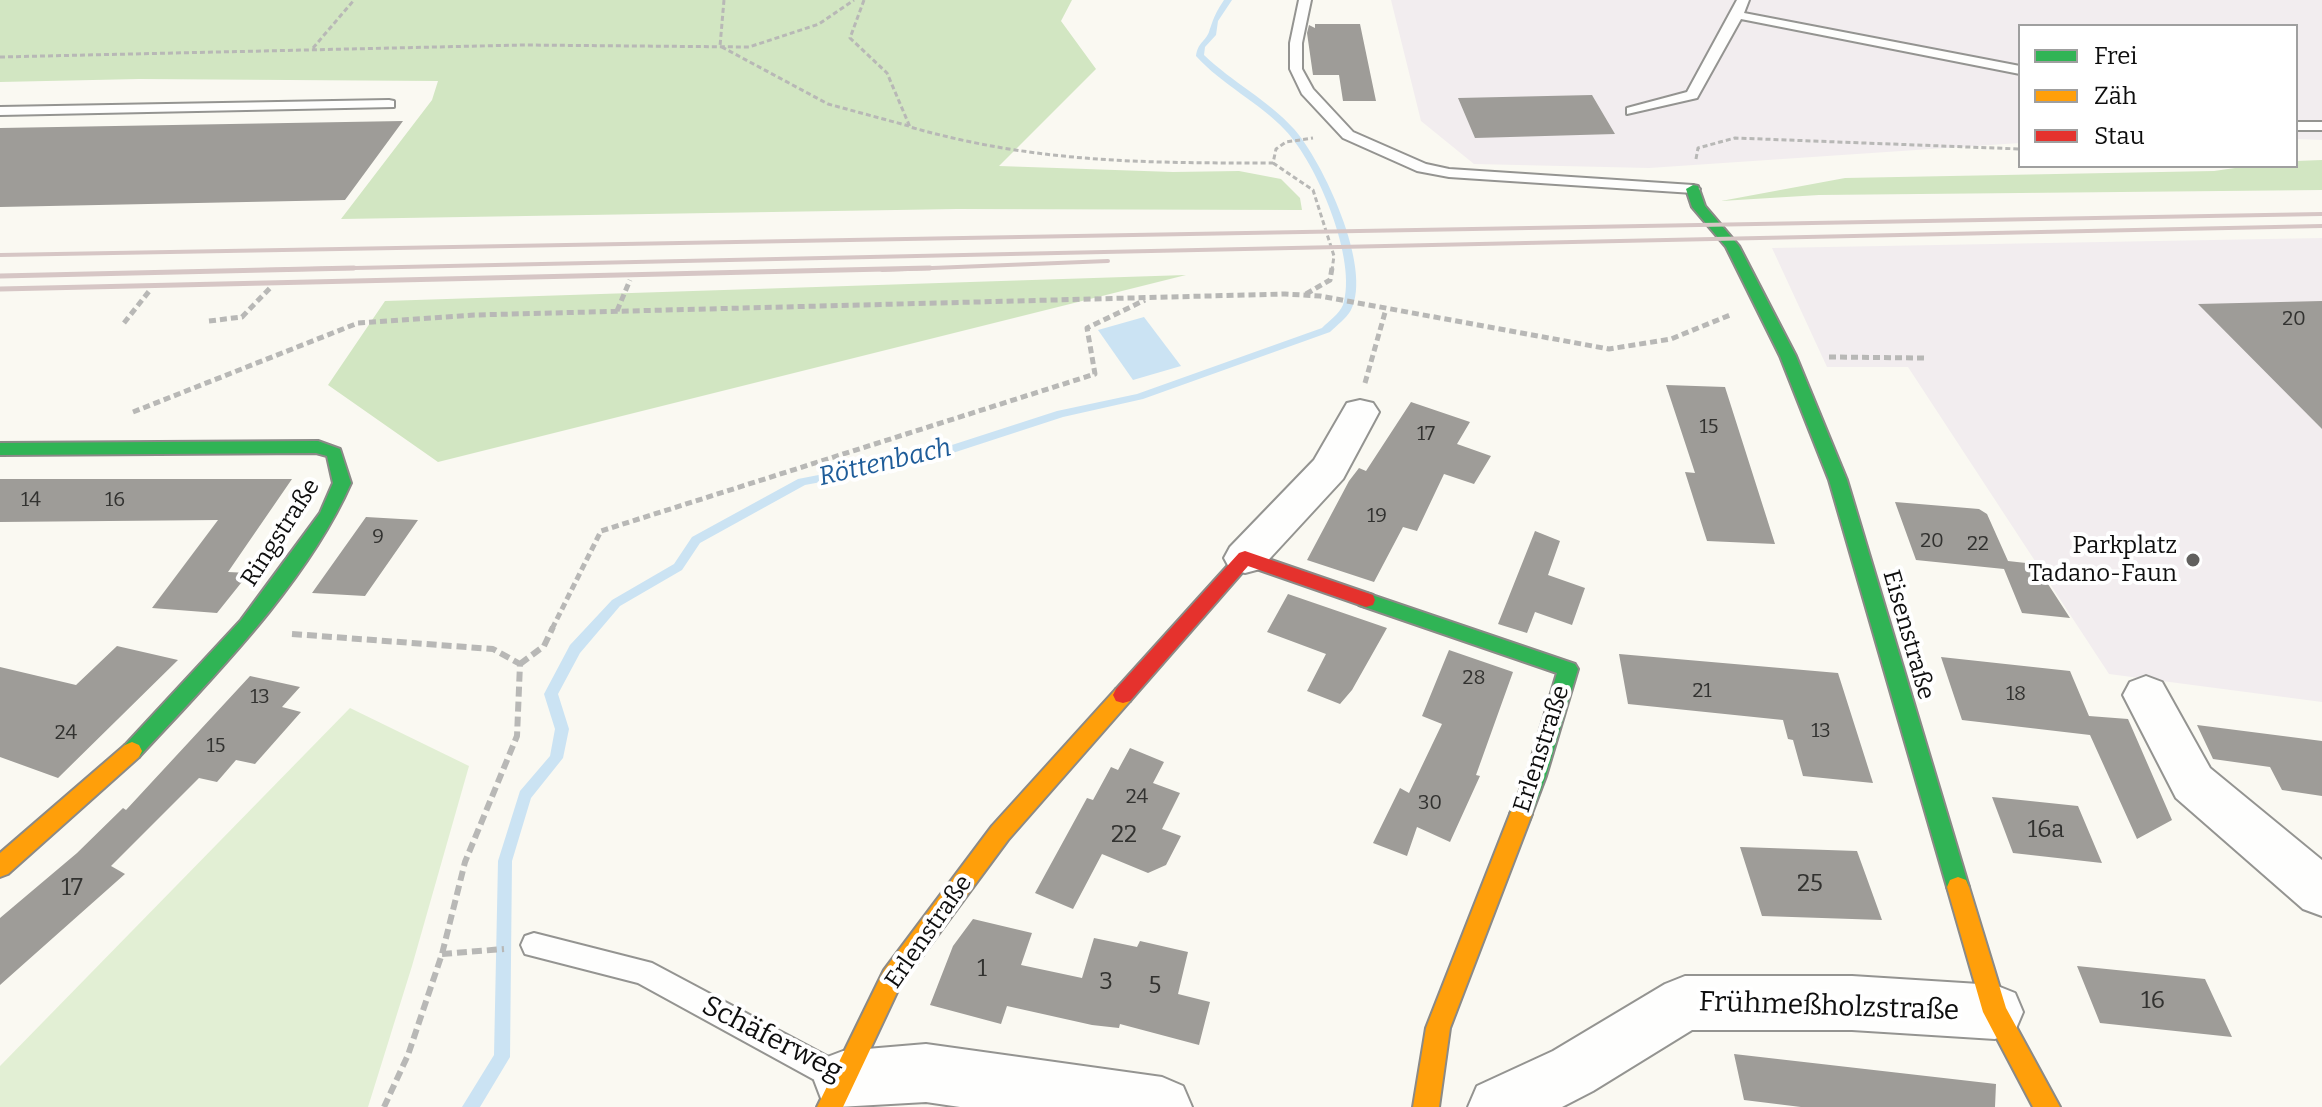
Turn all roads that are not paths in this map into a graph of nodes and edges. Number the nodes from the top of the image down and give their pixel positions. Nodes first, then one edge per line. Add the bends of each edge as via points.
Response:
1 (1305, 0) edge
2 (1743, 0) edge
3 (1737, 15) junction
4 (2018, 70) edge
5 (389, 104) dead end
6 (0, 111) edge
7 (1632, 111) dead end
8 (2298, 126) edge
9 (2322, 126) edge
10 (1693, 189) joint
11 (1360, 412) road end
12 (0, 449) edge
13 (1245, 558) junction
14 (2146, 695) dead end
15 (0, 867) edge
16 (2322, 892) edge
17 (534, 945) dead end
18 (1995, 1012) junction
19 (836, 1094) edge
20 (1162, 1107) edge
21 (1426, 1107) edge
22 (1498, 1107) edge
23 (2047, 1107) edge

1 - 10 lane via 1296,69 1307,91 1348,135 1422,168 1449,173
2 - 3 lane
3 - 4 lane
3 - 7 lane via 1692,95
5 - 6 lane
8 - 9 lane
10 - 18 street, Eisenstraße via 1699,207 1732,246 1788,356 1838,480
11 - 13 street, Erlenstraße via 1329,469
12 - 15 street, Ringstraße via 318,447 334,453 342,470 341,489 318,529 243,632 145,737 52,826
13 - 19 street, Erlenstraße via 1000,833 892,978
13 - 21 street, Erlenstraße via 1568,669 1536,776 1438,1028
14 - 16 street via 2193,783
17 - 19 lane, Schäferweg via 643,972
18 - 22 street, Frühmeßholzstraße via 1852,1003 1685,1003 1573,1071
18 - 23 street, Eisenstraße
19 - 20 street, Schäferweg via 926,1073

